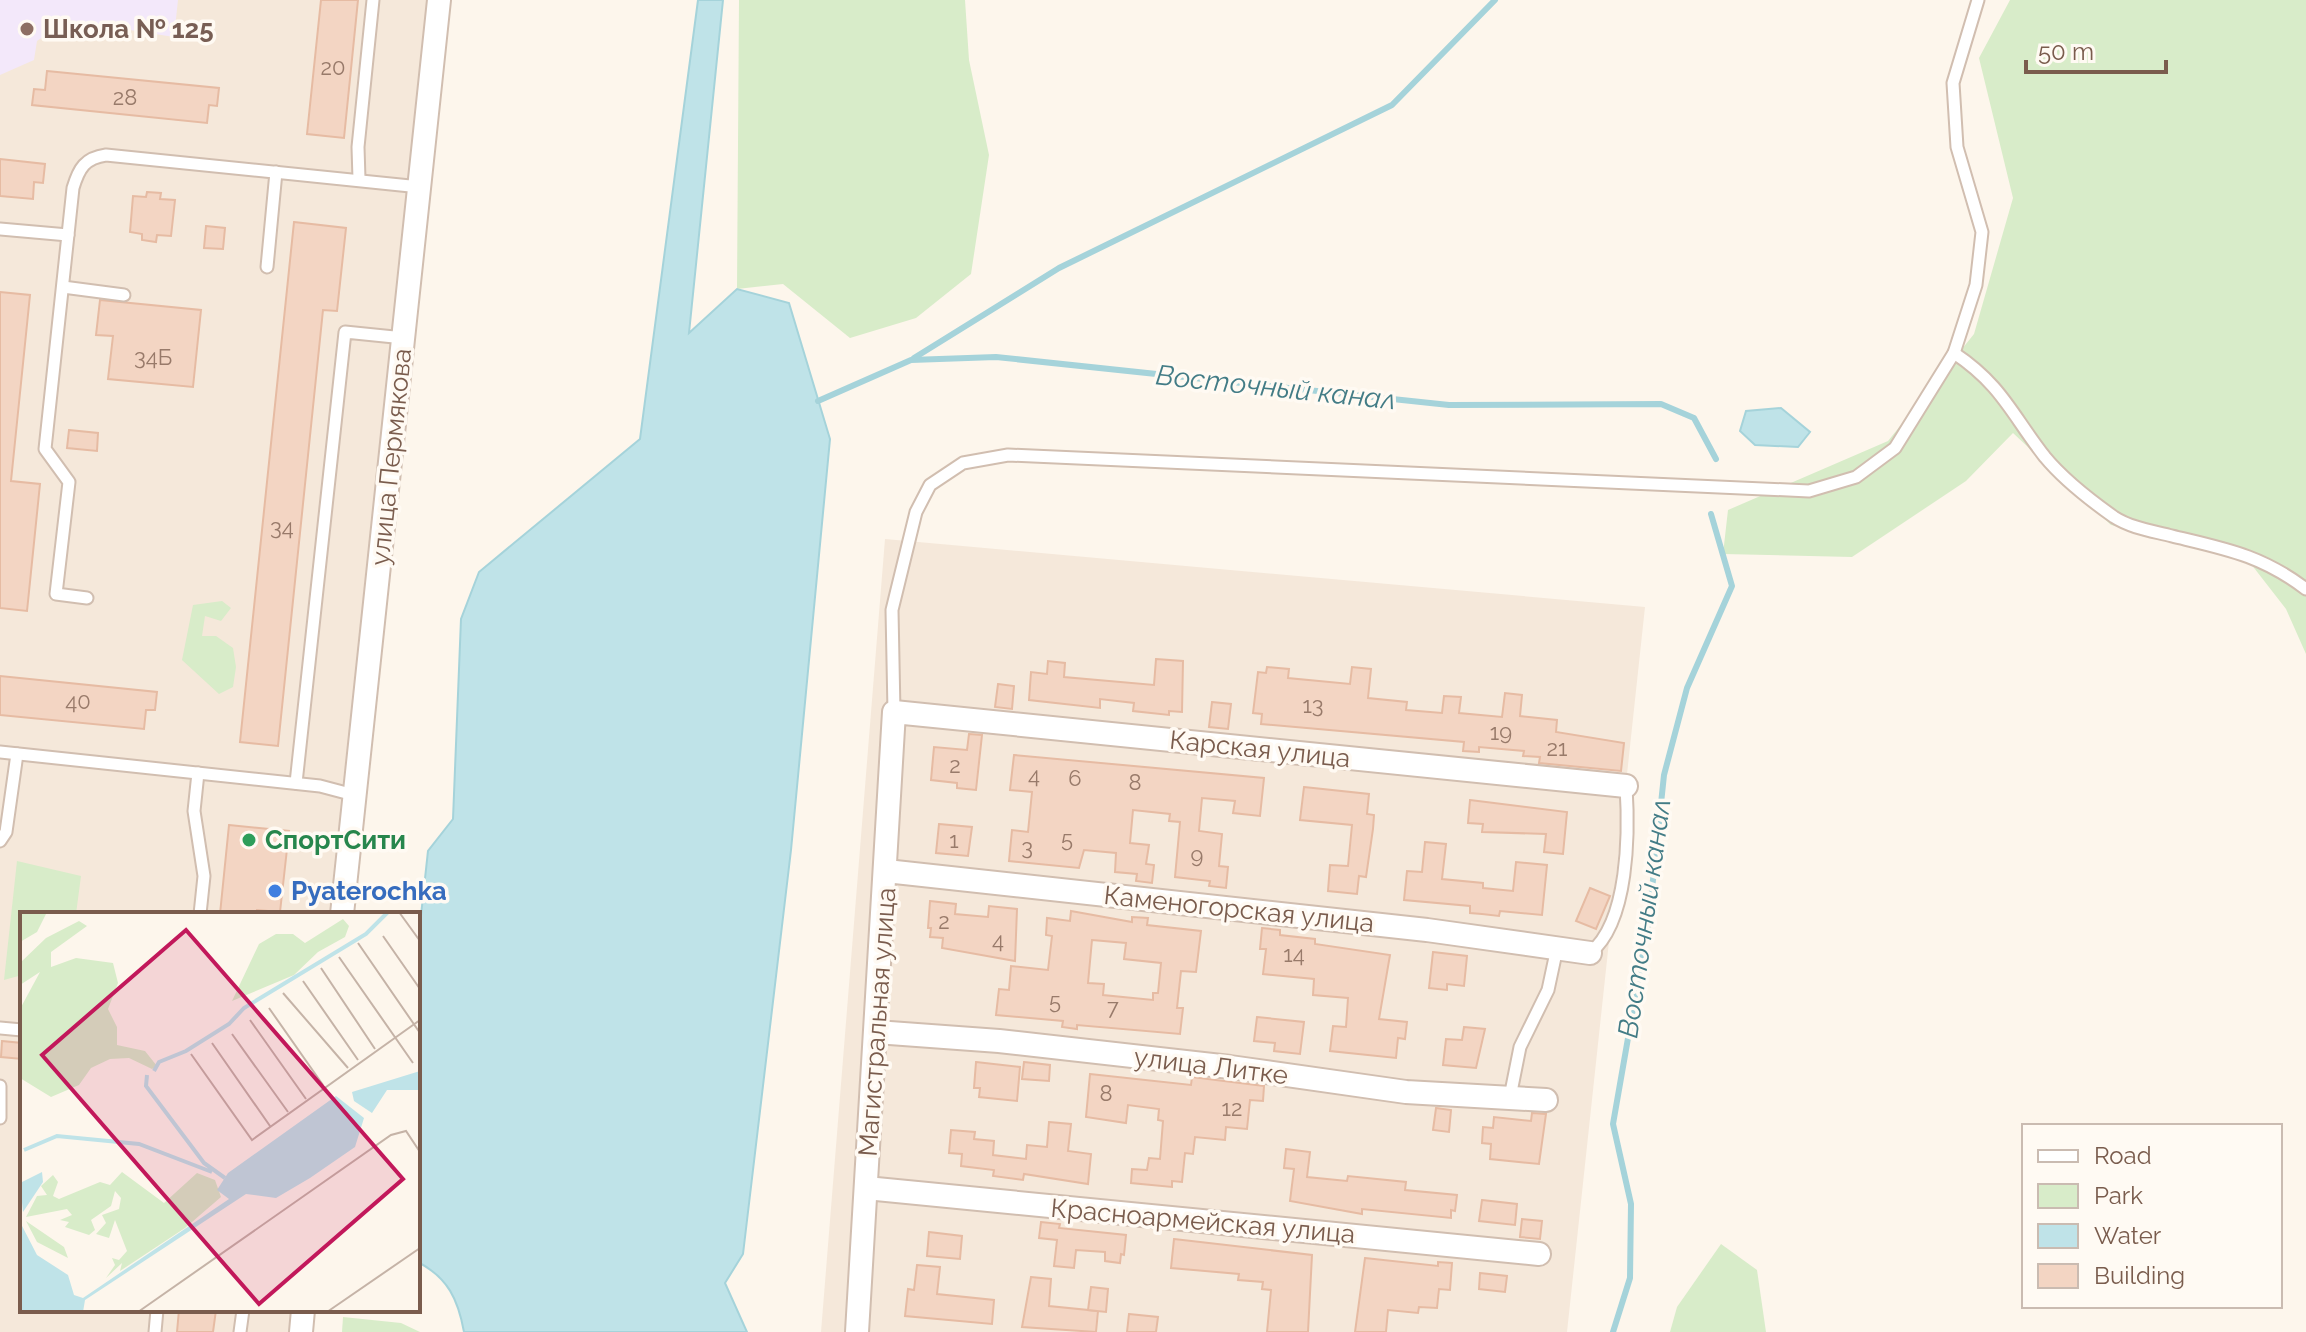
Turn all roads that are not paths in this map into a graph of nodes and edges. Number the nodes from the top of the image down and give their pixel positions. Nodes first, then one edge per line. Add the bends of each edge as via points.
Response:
1 (373, 0) edge
2 (439, 0) edge
3 (1978, 0) edge
4 (276, 172) junction
5 (359, 179) junction
6 (420, 187) junction
7 (0, 229) edge
8 (68, 235) junction
9 (267, 267) dead end
10 (63, 287) junction
11 (124, 295) dead end
12 (404, 338) junction
13 (1954, 353) junction
14 (2306, 589) edge
15 (87, 598) dead end
16 (894, 712) junction
17 (0, 752) edge
18 (17, 754) junction
19 (198, 773) junction
20 (296, 783) junction
21 (1626, 786) joint
22 (354, 795) junction
23 (0, 841) edge
24 (886, 871) junction
25 (200, 912) edge
26 (342, 912) edge
27 (1557, 948) junction
28 (1590, 953) joint
29 (0, 1028) edge
30 (20, 1030) edge
31 (876, 1032) junction
32 (0, 1086) edge
33 (1510, 1097) junction
34 (1546, 1100) dead end
35 (0, 1118) edge
36 (866, 1188) junction
37 (1539, 1254) dead end
38 (157, 1312) edge
39 (243, 1312) edge
40 (303, 1312) edge
41 (155, 1332) edge
42 (240, 1332) edge
43 (301, 1332) edge
44 (857, 1332) edge

1 - 5 lane
2 - 6 street, улица Пермякова
3 - 13 lane via 1953,83 1957,147 1982,232 1976,285
4 - 5 lane
4 - 8 lane via 92,157 77,174
4 - 9 lane
5 - 6 lane
6 - 12 street, улица Пермякова
7 - 8 lane
8 - 10 lane
10 - 11 lane
10 - 15 lane via 45,449 69,482 56,594
12 - 20 lane via 345,332
12 - 22 street, улица Пермякова
13 - 14 lane via 2000,391 2046,458 2118,519 2244,554 2273,565
13 - 16 lane via 1895,448 1856,477 1809,491 1008,455 963,463 930,485 916,512 892,610
16 - 21 street, Карская улица
16 - 24 street, Магистральная улица
17 - 18 lane
18 - 19 lane
18 - 23 lane via 6,832
19 - 20 lane
19 - 25 lane via 194,811 204,876
20 - 22 lane
21 - 28 lane via 1628,819 1619,899 1610,927
22 - 26 street, улица Пермякова
24 - 27 street, Каменогорская улица
24 - 31 street, Магистральная улица
27 - 28 street, Каменогорская улица
27 - 33 lane via 1548,990 1520,1047
29 - 30 lane
31 - 33 street, улица Литке via 1015,1042 1406,1092
31 - 36 street, Магистральная улица
32 - 35 lane
33 - 34 street, улица Литке
36 - 37 street, Красноармейская улица
36 - 44 street, Магистральная улица
38 - 41 lane
39 - 42 lane
40 - 43 street

